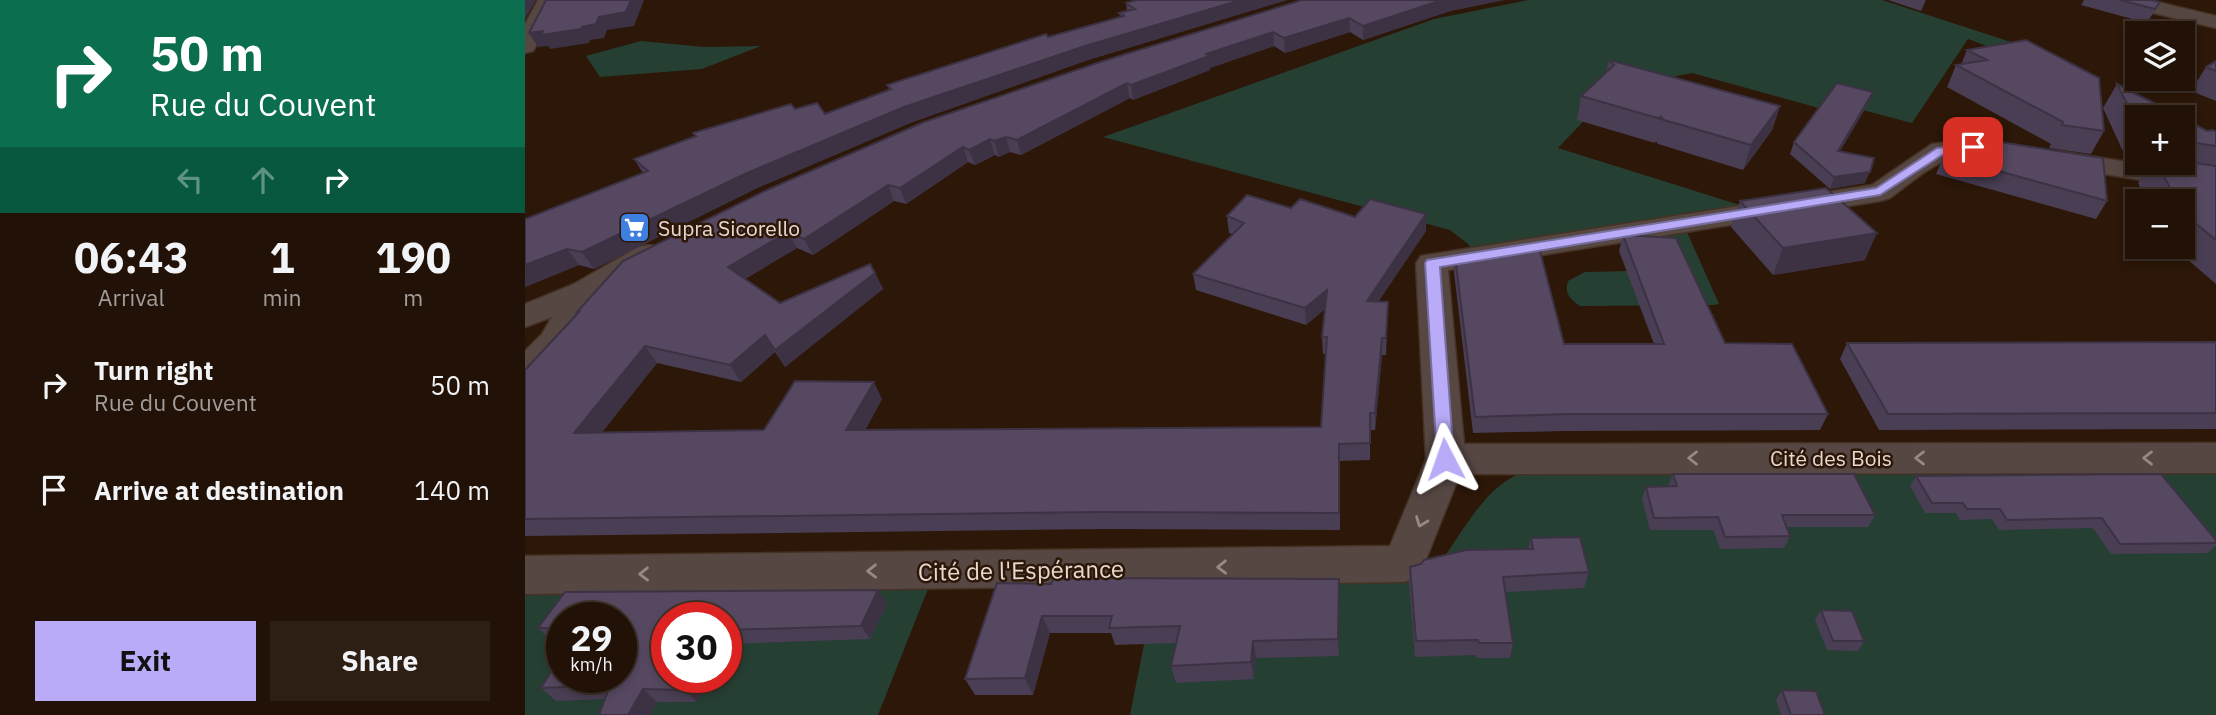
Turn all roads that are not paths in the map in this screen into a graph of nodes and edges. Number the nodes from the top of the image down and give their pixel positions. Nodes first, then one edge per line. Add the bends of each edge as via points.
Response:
1 (548, 0) edge
2 (2123, 0) edge
3 (2216, 22) edge
4 (525, 46) edge
5 (2216, 184) edge
6 (668, 244) edge
7 (585, 291) junction
8 (525, 316) edge
9 (525, 372) edge
10 (2216, 458) edge
11 (1445, 459) junction
12 (525, 575) edge

1 - 4 street
2 - 3 street
5 - 11 street via 1990,149 1954,148 1941,150 1880,192 1432,263
6 - 7 street
7 - 8 street
7 - 9 street via 554,342
10 -> 11 street, Cité des Bois
11 -> 12 street, Cité de l'Espérance via 1404,564

